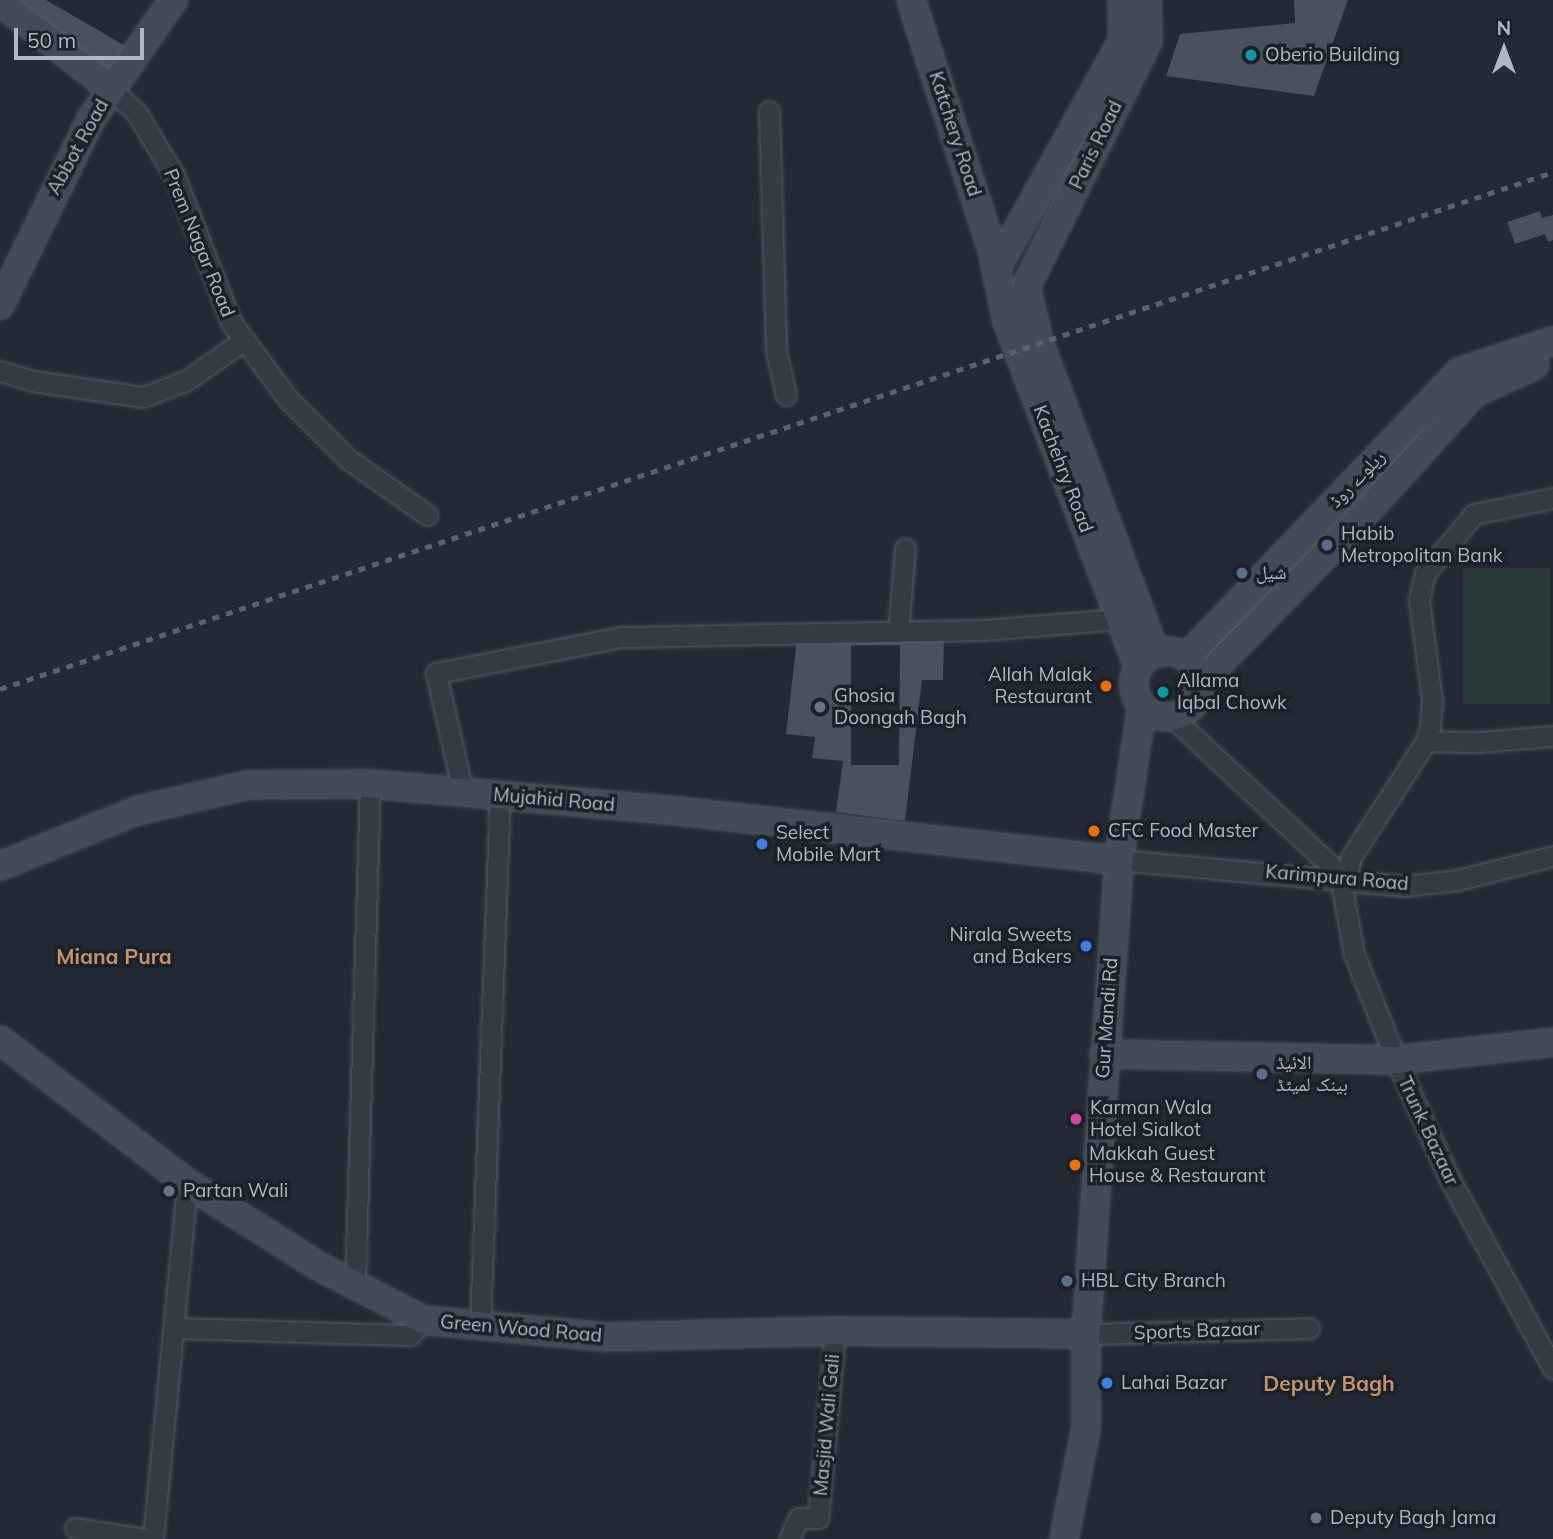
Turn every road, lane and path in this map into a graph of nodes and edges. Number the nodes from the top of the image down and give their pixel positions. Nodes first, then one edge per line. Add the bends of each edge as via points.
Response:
1 (173, 0) edge
2 (911, 0) edge
3 (1122, 0) edge
4 (1147, 0) edge
5 (0, 2) edge
6 (1124, 63) junction
7 (110, 88) junction
8 (769, 111) dead end
9 (996, 269) junction
10 (1026, 287) joint
11 (2, 297) edge
12 (244, 340) junction
13 (1553, 341) edge
14 (1553, 358) edge
15 (0, 371) edge
16 (786, 396) dead end
17 (1553, 498) edge
18 (428, 515) dead end
19 (905, 548) dead end
20 (1120, 619) junction
21 (898, 632) junction
22 (1186, 657) junction
23 (1147, 660) junction
24 (1200, 683) junction
25 (1142, 706) junction
26 (1172, 718) junction
27 (1553, 736) edge
28 (1426, 741) junction
29 (370, 784) junction
30 (463, 792) junction
31 (500, 795) junction
32 (1553, 856) edge
33 (1119, 860) junction
34 (0, 866) edge
35 (1344, 878) junction
36 (0, 1040) edge
37 (1553, 1042) edge
38 (1104, 1054) junction
39 (1396, 1060) junction
40 (187, 1183) junction
41 (355, 1285) junction
42 (423, 1320) junction
43 (480, 1326) junction
44 (174, 1328) junction
45 (1309, 1328) dead end
46 (835, 1331) junction
47 (1086, 1334) junction
48 (1553, 1369) edge
49 (75, 1528) dead end
50 (145, 1539) edge
51 (153, 1539) edge
52 (789, 1539) edge
53 (1064, 1539) edge

1 - 7 main road, Abbot Road
2 - 9 main road, Katchery Road
3 - 6 main road, Paris Road
4 - 6 main road, Paris Road via 1148,41
5 - 7 main road, Prem Nagar Road
6 - 9 main road, Paris Road
6 - 10 main road, Paris Road
7 - 11 main road, Abbot Road via 63,171
7 - 12 street, Prem Nagar Road via 136,112 174,175 232,322
8 - 16 street via 776,351
9 - 20 main road, Kachehry Road via 1016,344
10 - 23 main road, Kachehry Road via 1039,342
12 - 15 street via 187,380 143,397 33,381
12 - 18 street, Prem Nagar Road via 288,399 348,459
13 - 22 main road, ریلوے روڈ via 1459,372
14 - 24 main road via 1474,393 1352,528
17 - 28 street via 1474,514 1425,573 1419,587 1432,702
19 - 21 street
20 - 21 street
20 - 23 main road, Kachehry Road
21 - 30 street via 622,636 436,673
22 - 23 main road
22 - 24 main road
23 - 25 main road via 1133,687
24 - 26 main road via 1192,707
25 - 26 main road via 1150,713
25 - 33 main road, Gur Mandi Rd
26 - 35 street
27 - 28 street via 1478,743
28 - 35 street via 1351,857
29 - 30 main road, Mujahid Road
29 - 34 main road, Mujahid Road via 248,785 136,811
29 - 41 street
30 - 31 main road, Mujahid Road
31 - 33 main road, Mujahid Road
31 - 43 street
32 - 35 street, Karimpura Road via 1416,885
33 - 35 street, Karimpura Road
33 - 38 main road, Gur Mandi Rd
35 - 39 street, Trunk Bazaar via 1346,926
36 - 40 main road, Green Wood Road
37 - 39 main road
38 - 39 main road
38 - 47 main road, Gur Mandi Rd
39 - 48 street, Trunk Bazaar via 1449,1178
40 - 41 main road, Green Wood Road
40 - 44 street
41 - 42 main road, Green Wood Road
42 - 43 main road, Green Wood Road
42 - 44 street via 410,1335
43 - 46 main road, Green Wood Road via 606,1337
44 - 51 street
45 - 47 street, Sports Bazaar
46 - 47 main road, Green Wood Road
46 - 52 street, Masjid Wali Gali via 818,1518 799,1518
47 - 53 main road, Gur Mandi Rd via 1086,1429
49 - 50 street

